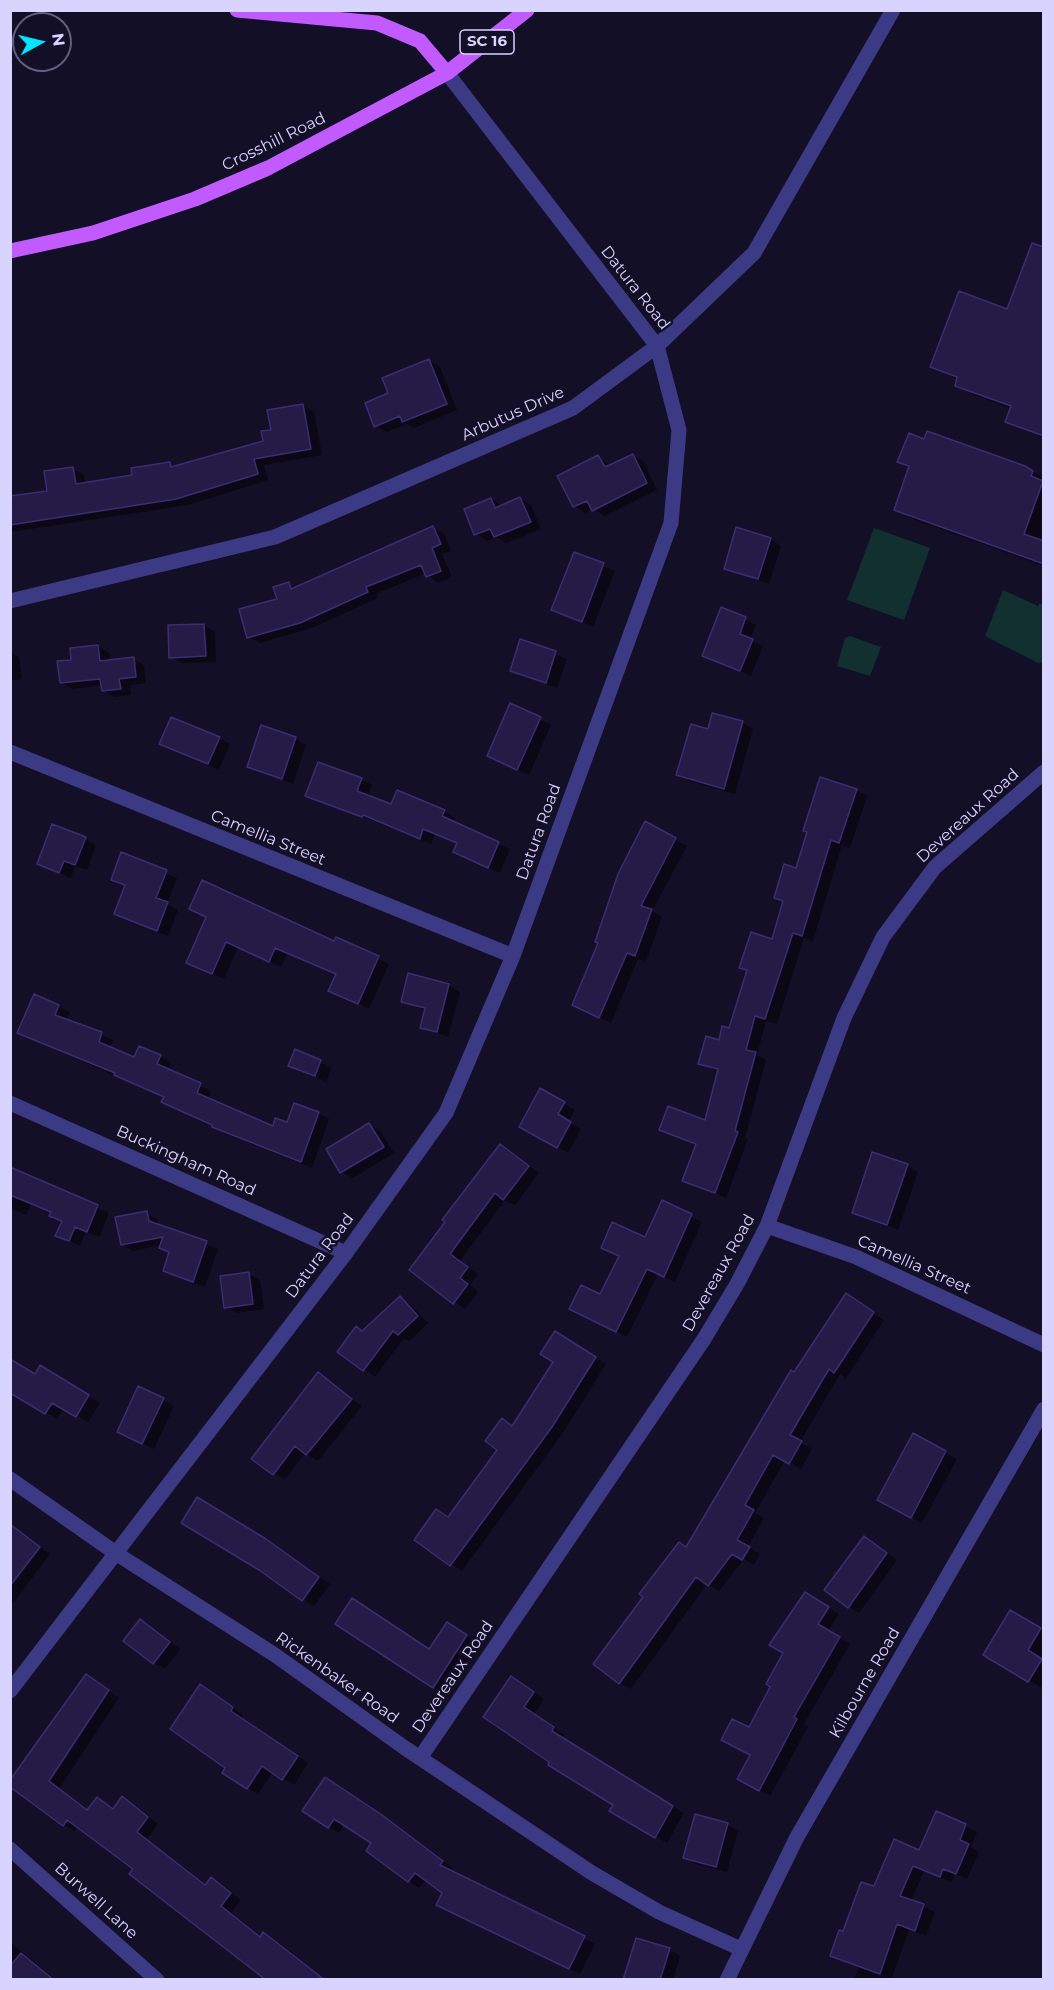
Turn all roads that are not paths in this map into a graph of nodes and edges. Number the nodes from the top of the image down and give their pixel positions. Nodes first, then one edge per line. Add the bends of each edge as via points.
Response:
1 (237, 10) edge
2 (337, 10) edge
3 (527, 10) edge
4 (893, 10) edge
5 (307, 18) junction
6 (447, 73) junction
7 (10, 251) edge
8 (657, 346) junction
9 (10, 601) edge
10 (10, 752) edge
11 (1044, 772) edge
12 (513, 956) junction
13 (10, 1102) edge
14 (767, 1226) junction
15 (346, 1253) junction
16 (1044, 1345) edge
17 (1044, 1408) edge
18 (10, 1479) edge
19 (117, 1554) junction
20 (10, 1691) edge
21 (420, 1758) junction
22 (10, 1849) edge
23 (741, 1949) junction
24 (157, 1980) edge
25 (727, 1980) edge

1 - 5 main road, SC 16
2 - 5 main road, SC 16
3 - 6 main road, Crosshill Road / SC 16
4 - 8 street, Arbutus Drive via 754,253
5 - 6 main road, Datura Road / SC 16 via 377,23 420,41
6 - 7 main road, Crosshill Road via 268,168 195,199 93,233
6 - 8 street, Datura Road
8 - 9 street, Arbutus Drive via 573,408 275,537
8 - 12 street, Datura Road via 680,430 671,523
10 - 12 street, Camellia Street
11 - 14 street, Devereaux Road via 935,867 883,937 844,1018
12 - 15 street, Datura Road via 447,1113
13 - 15 street, Buckingham Road
14 - 16 street, Camellia Street via 856,1257
14 - 21 street, Devereaux Road via 704,1339
15 - 19 street, Datura Road
17 - 23 street, Kilbourne Road via 797,1837
18 - 19 street, Rickenbaker Road
19 - 20 street, Datura Road
19 - 21 street, Rickenbaker Road via 275,1655
21 - 23 street, Rickenbaker Road via 622,1892
22 - 24 street, Burwell Lane
23 - 25 street, Kilbourne Road

